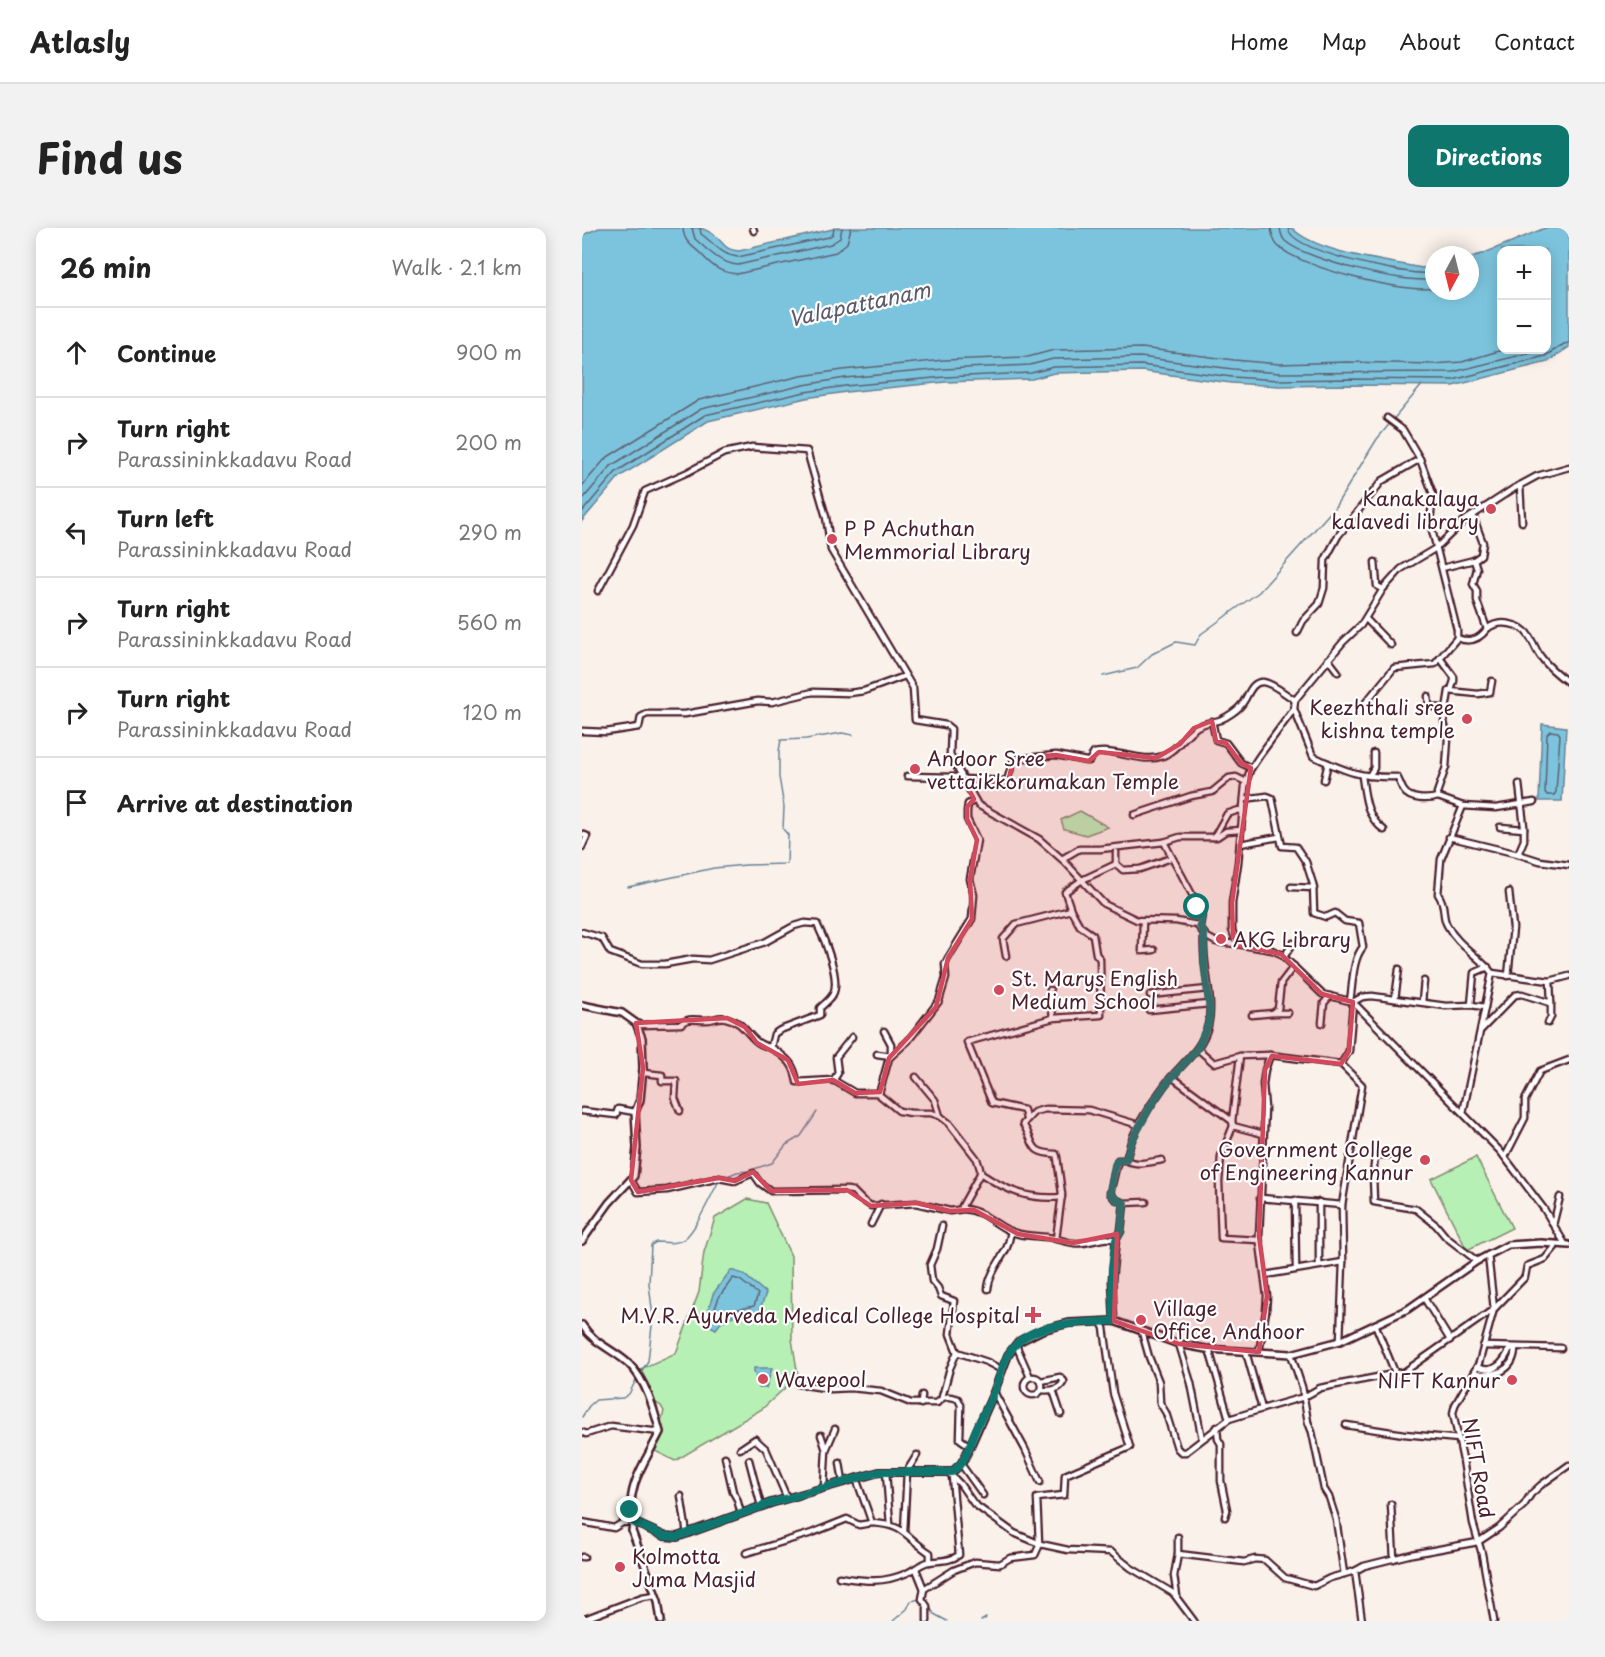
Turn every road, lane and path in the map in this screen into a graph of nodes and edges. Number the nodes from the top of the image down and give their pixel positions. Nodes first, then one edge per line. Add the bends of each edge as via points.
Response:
1 (1390, 420) dead end
2 (1420, 459) junction
3 (1569, 467) edge
4 (1520, 485) junction
5 (1473, 516) junction
6 (1522, 522) dead end
7 (1436, 548) junction
8 (1474, 560) junction
9 (1376, 562) dead end
10 (1442, 568) junction
11 (1383, 589) junction
12 (598, 591) dead end
13 (1366, 619) junction
14 (1487, 628) junction
15 (1297, 633) dead end
16 (1457, 638) junction
17 (1391, 645) dead end
18 (1440, 658) junction
19 (1328, 659) junction
20 (1338, 672) dead end
21 (904, 676) junction
22 (1492, 681) dead end
23 (1569, 683) edge
24 (1451, 690) junction
25 (1428, 696) dead end
26 (1295, 700) junction
27 (1366, 702) dead end
28 (1294, 708) junction
29 (1445, 709) junction
30 (1212, 721) junction
31 (582, 730) edge
32 (1374, 753) dead end
33 (1328, 763) junction
34 (1251, 768) junction
35 (907, 776) dead end
36 (1362, 776) junction
37 (1369, 776) junction
38 (962, 777) junction
39 (1324, 780) dead end
40 (1246, 782) junction
41 (1519, 784) dead end
42 (1438, 797) junction
43 (1244, 799) junction
44 (975, 800) junction
45 (1534, 802) dead end
46 (1520, 805) junction
47 (1463, 806) junction
48 (1243, 812) junction
49 (1134, 814) dead end
50 (1500, 827) dead end
51 (1524, 829) junction
52 (1241, 830) junction
53 (1384, 830) dead end
54 (584, 835) edge
55 (1214, 837) junction
56 (1280, 837) junction
57 (1449, 837) junction
58 (1164, 842) junction
59 (1240, 844) junction
60 (582, 848) edge
61 (1116, 852) dead end
62 (1518, 854) junction
63 (1172, 858) junction
64 (1062, 859) junction
65 (1116, 864) junction
66 (1569, 865) edge
67 (1082, 880) junction
68 (1291, 887) dead end
69 (1314, 888) junction
70 (1509, 892) dead end
71 (1071, 910) junction
72 (1143, 921) junction
73 (1200, 926) junction
74 (582, 932) edge
75 (1204, 934) junction
76 (1293, 943) dead end
77 (1237, 944) junction
78 (1154, 950) dead end
79 (1006, 956) dead end
80 (1284, 957) junction
81 (1294, 966) junction
82 (1488, 967) junction
83 (1399, 969) dead end
84 (1492, 973) junction
85 (1508, 976) junction
86 (1569, 976) edge
87 (1424, 981) dead end
88 (1550, 981) junction
89 (1208, 989) junction
90 (1050, 990) dead end
91 (1150, 995) dead end
92 (1330, 996) junction
93 (1395, 999) junction
94 (1352, 1001) junction
95 (1422, 1002) junction
96 (1551, 1003) junction
97 (1209, 1004) junction
98 (582, 1005) edge
99 (1471, 1005) junction
100 (1485, 1007) junction
101 (1149, 1010) dead end
102 (1273, 1013) junction
103 (1288, 1013) dead end
104 (1252, 1015) dead end
105 (1053, 1018) junction
106 (636, 1023) junction
107 (1322, 1023) dead end
108 (1548, 1023) dead end
109 (1481, 1030) junction
110 (884, 1031) dead end
111 (852, 1037) dead end
112 (771, 1047) junction
113 (1198, 1048) junction
114 (877, 1054) dead end
115 (1270, 1055) junction
116 (891, 1056) junction
117 (1240, 1056) junction
118 (1569, 1060) edge
119 (1341, 1064) junction
120 (643, 1068) junction
121 (916, 1077) dead end
122 (1172, 1077) junction
123 (833, 1081) junction
124 (879, 1094) junction
125 (582, 1111) edge
126 (680, 1111) dead end
127 (635, 1112) junction
128 (1463, 1113) junction
129 (940, 1116) junction
130 (1026, 1119) junction
131 (1232, 1123) junction
132 (1139, 1125) junction
133 (1263, 1134) junction
134 (1400, 1155) dead end
135 (1505, 1157) junction
136 (1126, 1160) junction
137 (1162, 1160) dead end
138 (980, 1173) junction
139 (631, 1180) junction
140 (1062, 1197) junction
141 (1560, 1197) dead end
142 (1260, 1198) junction
143 (1294, 1200) junction
144 (1146, 1202) dead end
145 (1319, 1202) junction
146 (1124, 1203) junction
147 (881, 1204) junction
148 (1342, 1205) junction
149 (964, 1209) junction
150 (871, 1224) dead end
151 (1553, 1225) junction
152 (942, 1226) dead end
153 (1011, 1232) junction
154 (1056, 1239) junction
155 (1116, 1240) junction
156 (1259, 1240) junction
157 (582, 1241) edge
158 (1554, 1244) junction
159 (1567, 1245) edge
160 (1488, 1255) junction
161 (1477, 1261) junction
162 (1343, 1262) junction
163 (1319, 1264) junction
164 (1296, 1269) junction
165 (1265, 1275) junction
166 (988, 1289) dead end
167 (1424, 1298) junction
168 (1494, 1309) junction
169 (1114, 1321) junction
170 (1101, 1322) junction
171 (1375, 1324) junction
172 (582, 1325) edge
173 (1142, 1332) junction
174 (1450, 1340) junction
175 (1340, 1341) junction
176 (1179, 1344) junction
177 (1016, 1345) junction
178 (1483, 1346) junction
179 (1561, 1348) dead end
180 (1209, 1349) junction
181 (957, 1352) junction
182 (1246, 1352) junction
183 (1259, 1352) junction
184 (1291, 1354) junction
185 (1477, 1366) junction
186 (1002, 1370) junction
187 (1474, 1372) junction
188 (1396, 1375) junction
189 (1030, 1377) junction
190 (1041, 1381) junction
191 (798, 1384) dead end
192 (1042, 1390) junction
193 (1053, 1390) junction
194 (994, 1392) junction
195 (922, 1395) dead end
196 (942, 1397) junction
197 (1304, 1397) junction
198 (921, 1404) junction
199 (1262, 1409) junction
200 (1061, 1414) dead end
201 (1229, 1419) junction
202 (1346, 1425) dead end
203 (1217, 1427) junction
204 (835, 1429) dead end
205 (582, 1432) edge
206 (660, 1432) junction
207 (821, 1435) dead end
208 (1202, 1439) junction
209 (1459, 1439) junction
210 (970, 1446) junction
211 (740, 1449) dead end
212 (826, 1450) junction
213 (916, 1455) dead end
214 (725, 1457) dead end
215 (749, 1460) dead end
216 (840, 1463) dead end
217 (961, 1464) junction
218 (1569, 1465) edge
219 (907, 1471) junction
220 (886, 1472) junction
221 (950, 1474) junction
222 (856, 1478) junction
223 (843, 1482) junction
224 (1040, 1482) dead end
225 (824, 1487) junction
226 (983, 1494) dead end
227 (681, 1496) dead end
228 (788, 1498) junction
229 (1391, 1504) dead end
230 (761, 1506) junction
231 (741, 1514) junction
232 (1225, 1517) dead end
233 (582, 1522) edge
234 (633, 1522) junction
235 (872, 1523) junction
236 (890, 1524) junction
237 (904, 1532) junction
238 (687, 1534) junction
239 (1178, 1537) dead end
240 (1478, 1542) junction
241 (1039, 1544) junction
242 (746, 1553) dead end
243 (1178, 1554) junction
244 (959, 1555) junction
245 (1394, 1559) junction
246 (930, 1562) junction
247 (960, 1567) junction
248 (916, 1569) junction
249 (1355, 1571) junction
250 (1344, 1574) junction
251 (839, 1577) dead end
252 (922, 1594) junction
253 (656, 1595) junction
254 (1178, 1599) junction
255 (582, 1620) edge
256 (661, 1621) edge
257 (927, 1621) edge
258 (1194, 1621) edge
259 (1362, 1621) edge
260 (1494, 1621) edge

1 - 2 street via 1403,430
2 - 7 street via 1433,494 1430,522
2 - 15 street via 1382,481 1338,536 1324,560 1324,588 1319,604
3 - 4 street
4 - 5 street
4 - 6 street
5 - 7 street
5 - 8 street via 1483,547
7 - 10 street
7 - 11 street via 1401,569
8 - 10 street
8 - 14 street via 1477,568 1473,584
9 - 11 street via 1377,586
10 - 16 street
11 - 13 street
12 - 21 street via 633,525 645,491 724,453 752,447 807,451 831,550
13 - 17 street
13 - 19 street
14 - 16 street via 1475,640
14 - 23 street via 1505,622 1528,634 1550,669
16 - 18 street
18 - 24 street via 1454,677
18 - 27 street via 1435,664 1394,668
19 - 20 street
19 - 26 street
21 - 31 street via 864,691 813,692 783,701 758,701 685,714 647,714 641,717 639,727
21 - 38 street via 913,688 915,720 951,729 950,754
22 - 24 street via 1490,692
24 - 29 street
25 - 29 street via 1429,706
26 - 28 street
26 - 30 street via 1268,683 1259,682 1240,707
28 - 33 street via 1313,756
28 - 34 street
29 - 42 street via 1448,749
30 - 34 street via 1216,740 1227,743 1240,763
30 - 38 street via 1194,728 1180,744 1161,756 1143,758 1099,752 1089,761 1056,755 1021,758 1012,761 1007,781
32 - 37 street via 1374,768
33 - 36 street
33 - 39 street
34 - 40 street
35 - 38 street
36 - 37 street
36 - 53 street via 1371,818
37 - 42 street via 1397,777 1408,795
38 - 44 street
40 - 43 street
40 - 49 street via 1229,778 1212,792
41 - 46 street
42 - 47 street
43 - 48 street
43 - 56 street via 1272,798
44 - 64 street via 982,808 1039,839
44 - 116 street via 968,804 967,811 977,840 970,879 974,895 972,919 945,964 946,978 936,1007
45 - 46 street
46 - 47 street via 1484,809
46 - 51 street
47 - 57 street
48 - 52 street
48 - 55 street via 1227,814
50 - 51 street
51 - 62 street
52 - 55 street
52 - 59 street
54 - 60 street
55 - 58 street via 1180,837
56 - 59 street
56 - 69 street via 1282,846 1296,847 1302,855
57 - 62 street
57 - 82 street via 1441,859 1438,894 1444,902 1446,924
58 - 63 street
58 - 64 street via 1079,849
59 - 77 street via 1232,903 1232,930
61 - 65 street
62 - 66 street
63 - 65 street via 1140,869 1123,870
63 - 73 street via 1202,913
64 - 67 street
65 - 67 street
67 - 71 street via 1065,892
67 - 72 street via 1104,904
68 - 69 street
69 - 94 street via 1314,913 1337,914 1345,921 1359,923 1364,947 1358,954
70 - 85 street via 1513,928
71 - 79 street via 1016,924 1003,939
71 - 105 street via 1095,940 1100,959 1101,1016
72 - 73 street
72 - 78 street via 1142,951
73 - 75 street
74 - 112 street via 602,938 610,952 642,964 665,964 709,960 765,942 794,926 817,924 833,970 833,996 820,1008 820,1015 774,1034
75 - 77 street via 1216,942
75 - 89 street
76 - 80 street
77 - 80 street via 1272,950
80 - 81 street
81 - 92 street via 1322,994
81 - 102 street via 1281,983 1278,1009
82 - 84 street
82 - 99 street via 1474,973
83 - 93 street
84 - 85 street
84 - 100 street
85 - 88 street
86 - 88 street
87 - 95 street
88 - 96 street
89 - 91 street
89 - 97 street
90 - 105 street
92 - 94 street
92 - 107 street via 1324,1003
93 - 94 street via 1372,996
93 - 95 street
94 - 119 street via 1349,1051
94 - 128 street
95 - 99 street
96 - 108 street
96 - 109 street via 1515,995
97 - 101 street
97 - 113 street via 1208,1024
98 - 106 main road via 622,1013
99 - 100 street
100 - 109 street
102 - 103 street
102 - 104 street
105 - 130 street via 967,1042 992,1102 1024,1110
106 - 112 street via 666,1025 727,1018 745,1027 757,1043
106 - 120 main road via 642,1038
109 - 128 street
110 - 116 street via 891,1044
111 - 123 street via 836,1057 838,1073
112 - 123 street via 794,1067 797,1082
113 - 117 street via 1214,1063
113 - 122 street
114 - 116 street
115 - 117 street
115 - 119 street
115 - 133 street via 1263,1084
116 - 124 street
117 - 131 street
118 - 135 street via 1540,1071 1525,1100 1525,1118
119 - 148 street via 1362,1084
120 - 126 street via 644,1072 662,1075 662,1081 676,1081 675,1098
120 - 127 main road
121 - 129 street via 935,1100
122 - 131 street
122 - 132 street
123 - 124 street via 855,1093
124 - 129 street via 899,1111
125 - 127 street via 611,1115 616,1115 618,1109
127 - 139 main road via 637,1148
128 - 135 street
129 - 138 street via 950,1123 977,1159
130 - 132 street via 1039,1109 1089,1110
130 - 140 street via 1023,1124 1035,1148 1044,1154 1056,1154
131 - 133 street
131 - 156 street via 1221,1156 1221,1238
132 - 136 street
133 - 142 street
134 - 161 street via 1375,1157 1374,1202 1416,1209
135 - 151 street
136 - 137 street
136 - 146 street via 1118,1160 1115,1165 1110,1193
138 - 140 street via 1017,1193
138 - 149 street
139 - 147 street via 638,1191 648,1192 711,1179 735,1181 753,1173 771,1191 847,1190 871,1206
139 - 157 main road
140 - 154 street
141 - 151 street
142 - 143 street
142 - 156 street
143 - 145 street
143 - 164 street
144 - 146 street
145 - 148 street
145 - 163 street
146 - 155 street
147 - 149 street via 916,1203 950,1211
147 - 150 street
148 - 162 street
149 - 153 street via 987,1215
151 - 159 street
152 - 181 street via 930,1265 932,1281 941,1296 954,1301 950,1334
153 - 154 street
153 - 166 street
154 - 155 street via 1073,1243 1107,1237
155 - 169 street via 1112,1280
156 - 165 street
158 - 159 main road
158 - 160 main road via 1508,1245
158 - 168 street via 1545,1259 1527,1266 1525,1277
160 - 161 main road
160 - 168 street, NIFT Road
161 - 167 main road
162 - 163 street
162 - 175 street
163 - 164 street
164 - 165 street
165 - 183 street via 1266,1311
167 - 171 main road
167 - 174 street
168 - 174 street
168 - 178 street, NIFT Road
169 - 170 main road
169 - 173 main road
170 - 177 main road via 1055,1326
170 - 241 street via 1116,1406 1130,1447 1065,1475 1064,1495 1037,1498
171 - 175 main road
171 - 188 street
172 - 206 main road via 640,1378
173 - 176 main road
173 - 208 street via 1159,1382 1160,1403 1177,1448 1186,1452
174 - 188 street
175 - 184 main road
176 - 180 main road
176 - 208 street
177 - 186 main road
177 - 189 street
178 - 179 street
178 - 185 street, NIFT Road
180 - 182 main road
180 - 201 street
181 - 186 street
181 - 196 street
182 - 183 main road
182 - 199 street
183 - 184 main road
184 - 197 street
185 - 187 street, NIFT Road
185 - 187 street via 1496,1368 1510,1348 1515,1349 1506,1368 1491,1376
186 - 194 main road
187 - 209 street, NIFT Road via 1455,1405
188 - 197 street via 1320,1388
189 - 190 street
189 - 192 street via 1025,1382 1026,1391 1034,1395
190 - 192 street
190 - 193 street via 1063,1379 1063,1385
191 - 198 street via 881,1391
192 - 193 street
193 - 200 street
194 - 210 main road
194 - 224 street
195 - 198 street
196 - 198 street via 937,1402
196 - 210 street via 958,1399 960,1439
197 - 199 street
197 - 250 street via 1318,1470 1336,1519
199 - 201 street
201 - 203 street
202 - 209 street
203 - 208 street
203 - 232 street
204 - 212 street
205 - 206 street via 611,1426
206 - 234 main road via 636,1476 630,1505
207 - 212 street
209 - 240 street, NIFT Road
210 - 217 main road
211 - 228 street via 754,1439 766,1449
212 - 225 street
213 - 219 street
214 - 231 street
215 - 230 street
216 - 223 street
217 - 221 main road
217 - 226 street
218 - 240 street
219 - 220 main road
219 - 221 main road
219 - 237 street
220 - 222 main road
220 - 236 street
221 - 241 street via 984,1513
221 - 244 street
222 - 223 main road
222 - 235 street
223 - 225 main road
225 - 228 main road
227 - 238 street
228 - 230 main road
229 - 245 street
230 - 231 main road
231 - 238 main road
233 - 234 street via 614,1528
234 - 238 main road via 664,1536
234 - 253 main road via 635,1540
235 - 236 street
235 - 242 street via 860,1525 847,1519
236 - 237 street
237 - 246 street via 930,1553
239 - 243 street
240 - 245 street
240 - 260 street, NIFT Road
241 - 247 street via 1035,1555 1010,1558 1000,1564 975,1562
241 - 254 street via 1080,1552 1111,1552
243 - 250 street via 1244,1562 1265,1560 1285,1578 1314,1586
243 - 254 street via 1174,1576
244 - 246 street
244 - 247 street
245 - 249 street
246 - 248 street
247 - 252 street
248 - 251 street via 879,1582
248 - 252 street
249 - 250 street
249 - 259 street
252 - 257 street
253 - 255 street
253 - 256 main road
254 - 258 street

